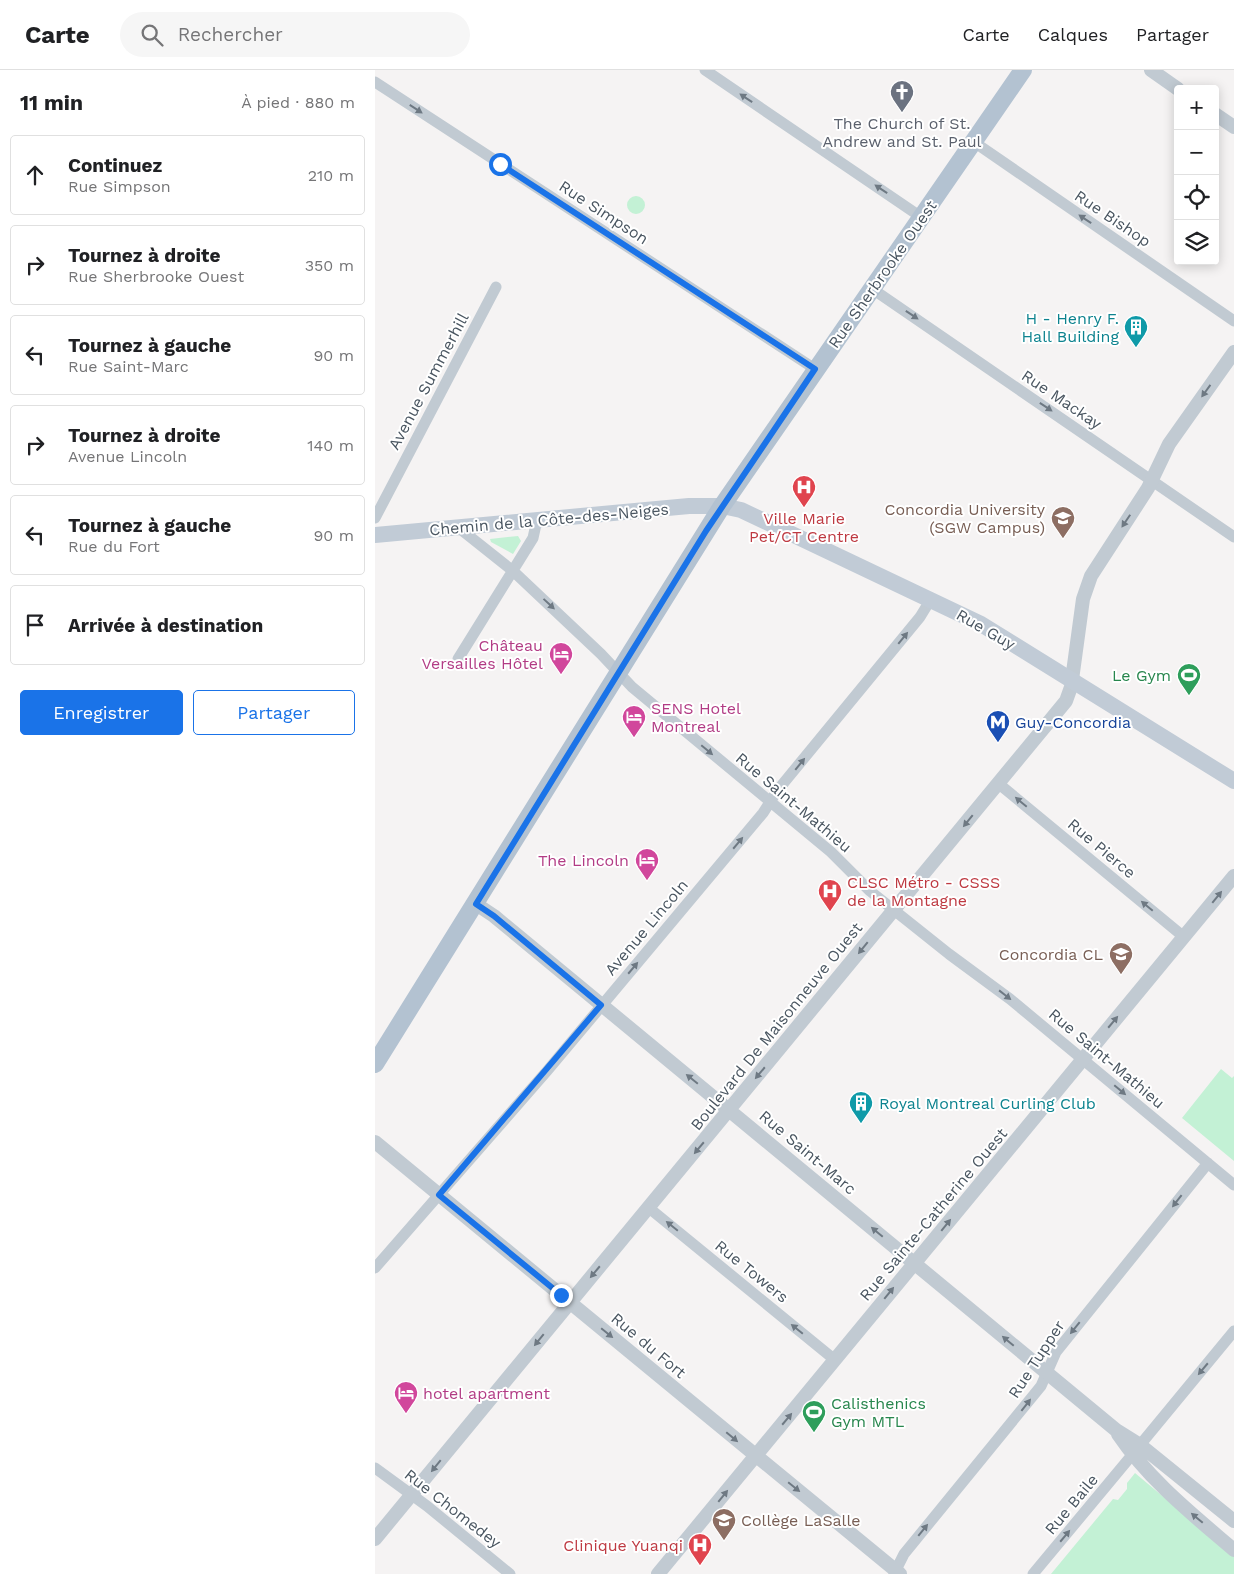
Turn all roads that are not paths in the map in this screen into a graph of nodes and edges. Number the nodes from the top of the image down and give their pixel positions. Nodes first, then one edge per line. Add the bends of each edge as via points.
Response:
1 (705, 70) edge
2 (1023, 70) edge
3 (1151, 70) edge
4 (375, 82) edge
5 (1174, 86) edge
6 (1219, 117) edge
7 (1234, 127) edge
8 (974, 142) junction
9 (921, 217) junction
10 (496, 287) dead end
11 (871, 288) junction
12 (1234, 321) edge
13 (1234, 352) edge
14 (815, 369) junction
15 (1152, 480) junction
16 (722, 506) junction
17 (375, 518) edge
18 (537, 520) junction
19 (459, 528) junction
20 (375, 535) edge
21 (1234, 537) edge
22 (513, 570) junction
23 (931, 599) junction
24 (458, 659) dead end
25 (618, 672) junction
26 (1072, 681) junction
27 (1234, 781) edge
28 (999, 784) junction
29 (770, 802) junction
30 (1234, 876) edge
31 (476, 904) junction
32 (894, 910) junction
33 (1184, 937) junction
34 (601, 1005) junction
35 (1082, 1059) junction
36 (375, 1064) edge
37 (730, 1110) junction
38 (375, 1142) edge
39 (1208, 1163) junction
40 (1234, 1185) edge
41 (439, 1195) junction
42 (649, 1208) junction
43 (915, 1263) junction
44 (375, 1268) edge
45 (570, 1302) junction
46 (1234, 1331) edge
47 (835, 1360) junction
48 (1046, 1372) junction
49 (1136, 1450) junction
50 (756, 1456) junction
51 (375, 1468) edge
52 (411, 1496) junction
53 (1234, 1521) edge
54 (375, 1539) edge
55 (1234, 1550) edge
56 (897, 1573) edge
57 (510, 1574) edge
58 (659, 1574) edge
59 (1033, 1574) edge

9 -> 1 street
2 - 8 main road, Rue Sherbrooke Ouest
3 - 5 street
4 -> 14 street, Rue Simpson
6 - 7 street
8 - 9 main road, Rue Sherbrooke Ouest
12 -> 8 street, Rue Bishop
9 - 11 main road, Rue Sherbrooke Ouest
10 - 17 street, Avenue Summerhill
11 - 14 main road, Rue Sherbrooke Ouest
11 -> 15 street, Rue Mackay
13 -> 15 street, Boulevard De Maisonneuve Ouest via 1169,444
14 - 16 main road, Rue Sherbrooke Ouest
15 - 21 street, Rue Mackay
15 -> 26 street, Boulevard De Maisonneuve Ouest via 1089,580
16 - 18 main road, Chemin de la Côte-des-Neiges
16 - 23 main road, Rue Guy via 746,512
16 - 25 main road, Rue Sherbrooke Ouest
18 - 19 main road, Chemin de la Côte-des-Neiges
18 - 22 street via 533,538
19 - 20 main road, Chemin de la Côte-des-Neiges
19 - 22 street, Rue Saint-Mathieu
22 - 24 street
22 -> 25 street, Rue Saint-Mathieu
23 - 26 main road, Rue Guy via 995,633
29 -> 23 street, Avenue Lincoln via 920,617
25 -> 29 street, Rue Saint-Mathieu
25 - 31 main road, Rue Sherbrooke Ouest
26 - 27 main road, Rue Guy
26 - 28 street, Boulevard De Maisonneuve Ouest via 1066,701
28 -> 32 street, Boulevard De Maisonneuve Ouest
33 -> 28 street, Rue Pierce
29 - 32 street, Rue Saint-Mathieu
34 -> 29 street, Avenue Lincoln
33 -> 30 street, Rue Sainte-Catherine Ouest
31 - 34 street, Rue Saint-Marc
31 - 36 main road, Rue Sherbrooke Ouest
32 -> 35 street, Rue Saint-Mathieu
32 -> 37 street, Boulevard De Maisonneuve Ouest
35 -> 33 street, Rue Sainte-Catherine Ouest
37 -> 34 street, Rue Saint-Marc
34 - 41 street, Avenue Lincoln
35 -> 39 street, Rue Saint-Mathieu
43 -> 35 street, Rue Sainte-Catherine Ouest
37 -> 42 street, Boulevard De Maisonneuve Ouest
43 -> 37 street, Rue Saint-Marc
38 - 41 street, Rue du Fort
39 - 40 street, Rue Saint-Mathieu
39 -> 48 street, Rue Tupper via 1059,1348
41 - 44 street, Avenue Lincoln
41 - 45 street, Rue du Fort
42 -> 45 street, Boulevard De Maisonneuve Ouest
47 -> 42 street, Rue Towers
47 -> 43 street, Rue Sainte-Catherine Ouest
48 -> 43 street, Rue Saint-Marc
45 -> 50 street, Rue du Fort
45 -> 52 street, Boulevard De Maisonneuve Ouest
46 -> 49 street, Rue Baile
50 -> 47 street, Rue Sainte-Catherine Ouest
48 - 49 street, Rue Saint-Marc
56 -> 48 street, Rue Tupper via 904,1554 1041,1386
49 - 53 street, Rue Saint-Marc
55 -> 49 street, Rue Saint-Marc via 1177,1501
59 -> 49 street, Rue Baile
50 -> 56 street, Rue du Fort
58 -> 50 street, Rue Sainte-Catherine Ouest
51 - 52 street, Rue Chomedey
52 - 54 street, Boulevard De Maisonneuve Ouest
52 - 57 street, Rue Chomedey

